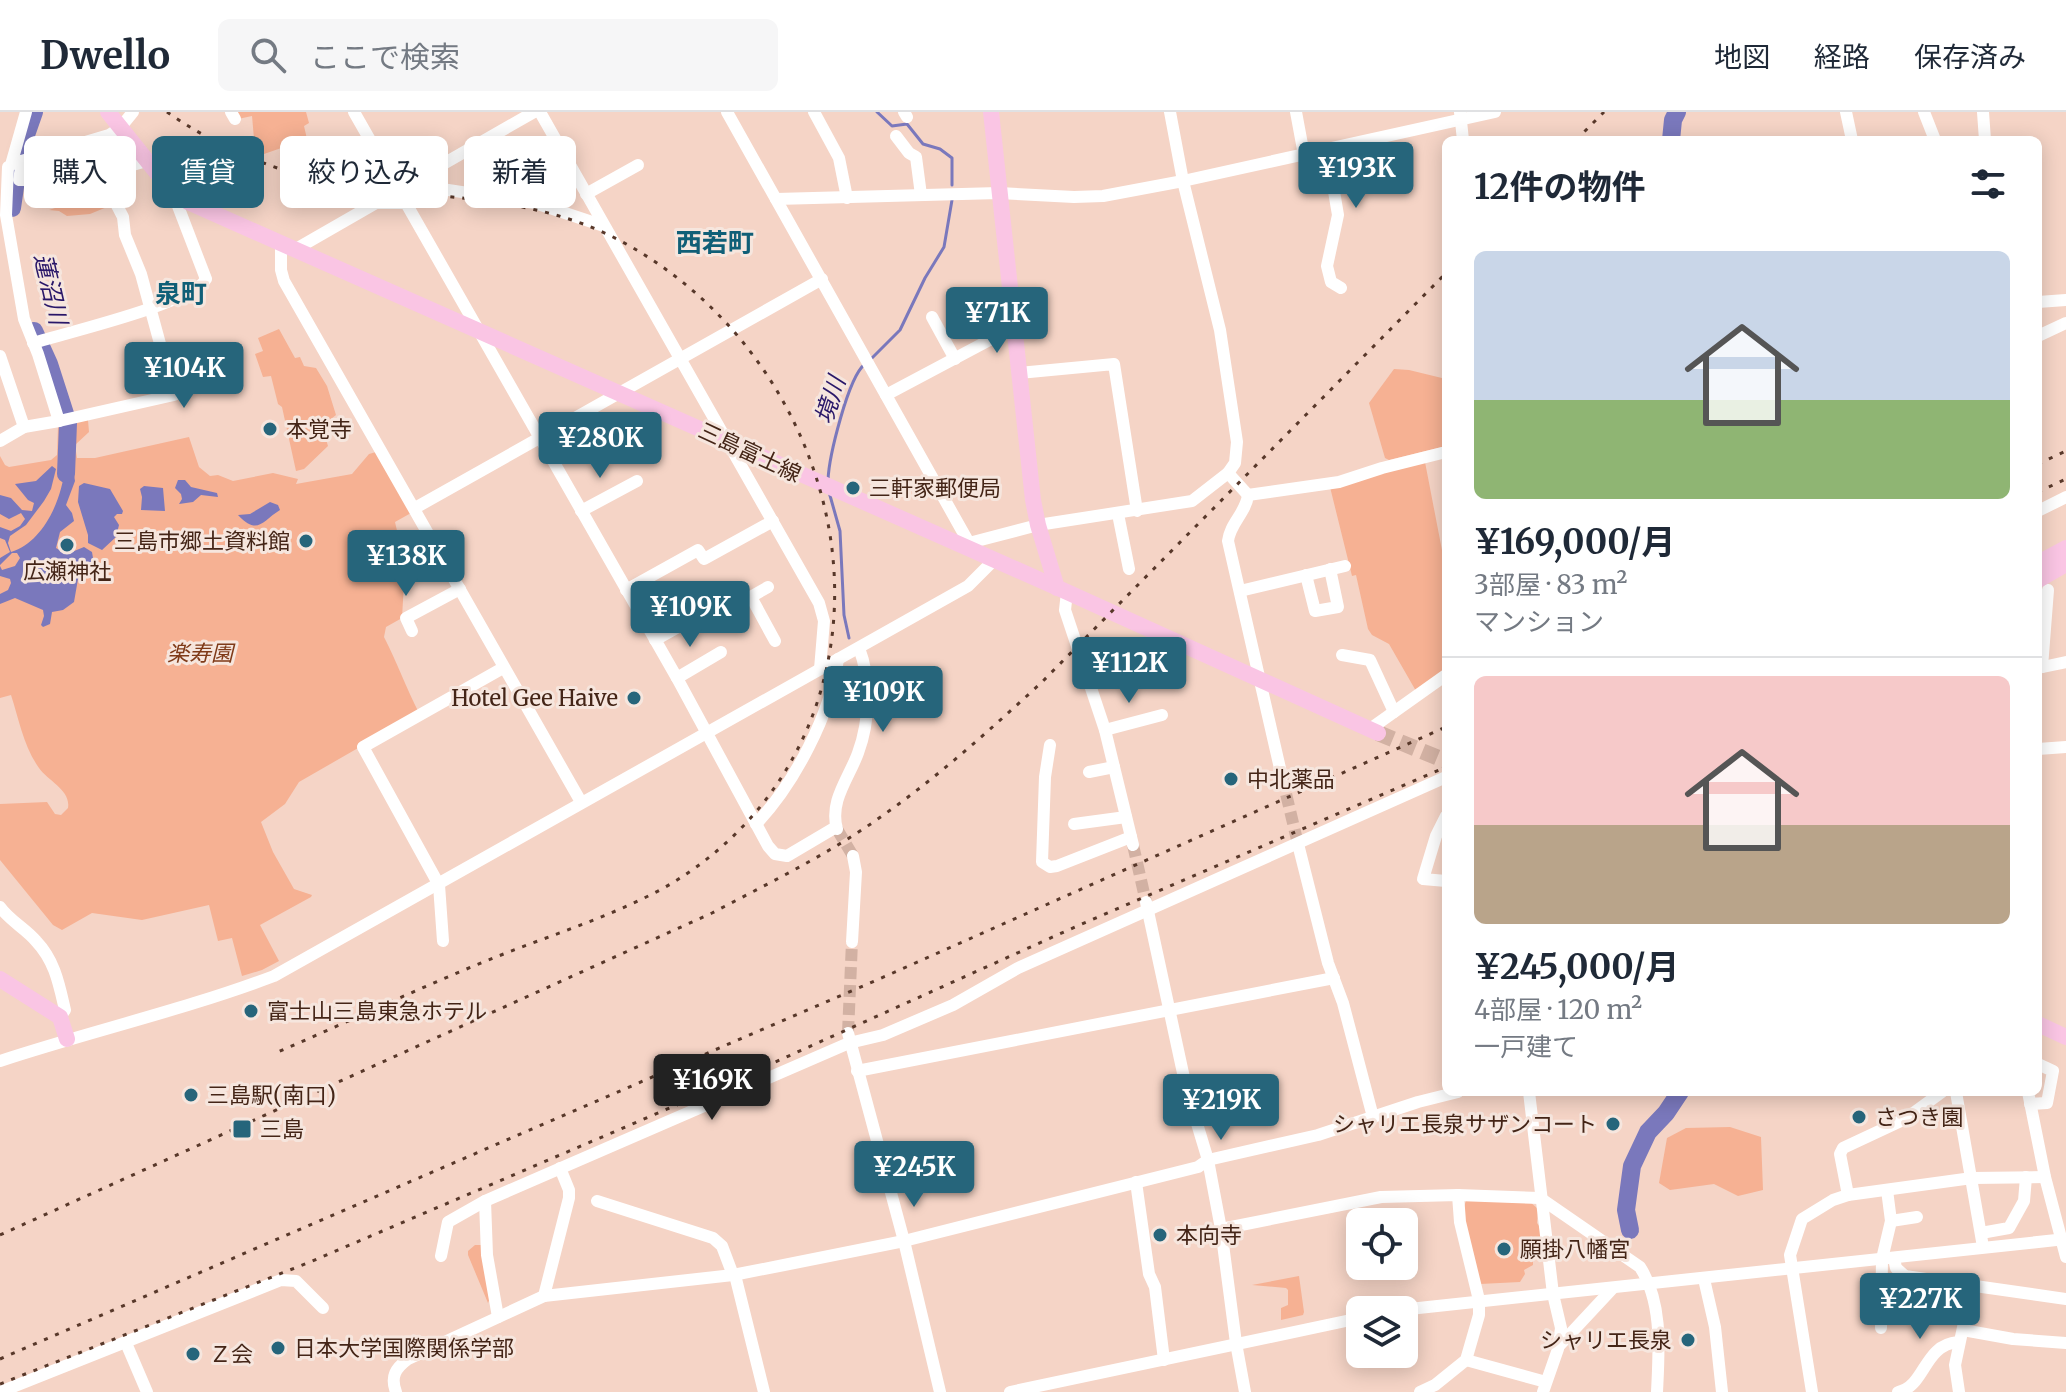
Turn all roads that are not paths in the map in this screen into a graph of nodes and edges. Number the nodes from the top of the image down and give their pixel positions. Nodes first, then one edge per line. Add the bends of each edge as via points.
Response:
1 (26, 112) edge
2 (108, 112) edge
3 (133, 112) edge
4 (354, 112) edge
5 (537, 112) edge
6 (727, 112) edge
7 (814, 112) edge
8 (991, 112) edge
9 (1170, 112) edge
10 (1296, 112) edge
11 (1495, 112) edge
12 (1846, 112) edge
13 (1924, 112) edge
14 (1983, 112) edge
15 (1460, 116) edge
16 (120, 128) junction
17 (368, 136) edge
18 (896, 136) dead end
19 (1462, 136) edge
20 (1851, 136) edge
21 (1933, 136) edge
22 (1985, 136) edge
23 (1327, 150) junction
24 (1304, 155) junction
25 (146, 161) junction
26 (448, 162) edge
27 (136, 164) edge
28 (13, 165) edge
29 (638, 165) dead end
30 (152, 168) edge
31 (24, 180) edge
32 (1183, 181) junction
33 (448, 189) edge
34 (999, 193) junction
35 (586, 194) junction
36 (921, 195) junction
37 (847, 198) junction
38 (776, 199) junction
39 (119, 208) edge
40 (179, 208) edge
41 (206, 208) edge
42 (366, 208) edge
43 (408, 208) edge
44 (604, 226) junction
45 (288, 246) junction
46 (822, 279) junction
47 (1341, 288) dead end
48 (2066, 300) edge
49 (2042, 302) edge
50 (151, 309) junction
51 (932, 317) dead end
52 (2066, 323) edge
53 (1014, 327) junction
54 (481, 333) junction
55 (2042, 334) edge
56 (37, 342) junction
57 (0, 356) edge
58 (680, 359) junction
59 (955, 359) junction
60 (1019, 373) junction
61 (620, 393) junction
62 (886, 395) junction
63 (64, 420) junction
64 (24, 427) junction
65 (539, 440) junction
66 (0, 441) edge
67 (728, 441) junction
68 (1442, 453) edge
69 (1228, 473) junction
70 (637, 481) dead end
71 (1248, 495) junction
72 (2066, 497) edge
73 (415, 508) junction
74 (2042, 509) edge
75 (581, 511) junction
76 (1137, 511) junction
77 (1118, 514) junction
78 (773, 521) junction
79 (1038, 525) junction
80 (968, 546) junction
81 (2066, 548) edge
82 (994, 560) junction
83 (2042, 561) edge
84 (2066, 564) edge
85 (1345, 566) dead end
86 (1129, 569) dead end
87 (1330, 569) junction
88 (1306, 575) junction
89 (2043, 585) edge
90 (768, 587) dead end
91 (460, 589) junction
92 (626, 590) junction
93 (1062, 590) junction
94 (1240, 591) junction
95 (751, 597) junction
96 (2042, 612) edge
97 (412, 631) dead end
98 (655, 640) junction
99 (775, 641) dead end
100 (859, 648) junction
101 (721, 652) dead end
102 (1342, 655) dead end
103 (838, 659) junction
104 (1129, 661) dead end
105 (2066, 662) edge
106 (2042, 667) edge
107 (503, 668) junction
108 (820, 669) junction
109 (1087, 675) junction
110 (677, 678) junction
111 (1259, 678) junction
112 (1442, 678) edge
113 (1394, 712) junction
114 (1162, 715) dead end
115 (1105, 730) junction
116 (1374, 731) joint
117 (707, 732) junction
118 (1050, 745) dead end
119 (2066, 747) edge
120 (2042, 749) edge
121 (1114, 767) junction
122 (1089, 772) dead end
123 (1282, 777) tunnel mouth
124 (1442, 779) edge
125 (581, 802) junction
126 (1126, 817) junction
127 (756, 824) junction
128 (1074, 824) dead end
129 (1442, 824) edge
130 (1298, 844) junction
131 (853, 856) tunnel mouth
132 (1442, 881) edge
133 (439, 885) junction
134 (1146, 906) junction
135 (0, 907) edge
136 (443, 941) dead end
137 (852, 942) tunnel mouth
138 (1334, 978) junction
139 (0, 979) edge
140 (1168, 1009) junction
141 (60, 1017) junction
142 (2042, 1026) edge
143 (2066, 1037) edge
144 (849, 1038) junction
145 (67, 1039) junction
146 (0, 1061) edge
147 (2042, 1066) edge
148 (857, 1071) junction
149 (1444, 1096) edge
150 (1529, 1096) edge
151 (1937, 1096) edge
152 (1957, 1096) edge
153 (2029, 1098) edge
154 (1373, 1117) junction
155 (1208, 1160) junction
156 (560, 1168) junction
157 (2026, 1177) junction
158 (2045, 1177) junction
159 (1972, 1178) junction
160 (1136, 1182) junction
161 (1887, 1190) junction
162 (1458, 1195) junction
163 (1848, 1195) junction
164 (1540, 1198) junction
165 (485, 1201) junction
166 (597, 1201) dead end
167 (1917, 1217) dead end
168 (1891, 1221) junction
169 (1221, 1229) junction
170 (1981, 1233) junction
171 (2064, 1239) edge
172 (904, 1241) junction
173 (1983, 1247) junction
174 (441, 1256) dead end
175 (2066, 1257) edge
176 (1888, 1258) junction
177 (1793, 1269) junction
178 (734, 1275) junction
179 (1905, 1276) junction
180 (1704, 1279) junction
181 (1651, 1284) junction
182 (1972, 1285) junction
183 (1613, 1288) junction
184 (1553, 1294) junction
185 (544, 1296) junction
186 (2066, 1299) edge
187 (1479, 1300) junction
188 (323, 1308) dead end
189 (1418, 1308) edge
190 (1901, 1311) dead end
191 (498, 1317) junction
192 (1346, 1321) edge
193 (1881, 1328) dead end
194 (1961, 1336) junction
195 (126, 1343) junction
196 (1236, 1343) junction
197 (2066, 1343) edge
198 (1558, 1347) junction
199 (1164, 1360) junction
200 (1466, 1360) junction
201 (1544, 1387) edge
202 (1040, 1389) edge
203 (0, 1392) edge
204 (147, 1392) edge
205 (396, 1392) edge
206 (764, 1392) edge
207 (940, 1392) edge
208 (1010, 1392) edge
209 (1245, 1392) edge
210 (1420, 1392) edge
211 (1657, 1392) edge
212 (1722, 1392) edge
213 (1812, 1392) edge
214 (1898, 1392) edge
215 (1959, 1392) edge

1 - 28 street
2 - 16 main road, 三島富士線
3 - 16 street
4 - 17 street
5 - 26 street
5 - 35 street
6 - 38 street
7 - 37 street via 839,158
8 - 34 main road
9 - 32 street
10 - 24 street
11 - 15 street
12 - 20 street
13 - 21 street
14 - 22 street
15 - 19 street
15 - 23 street
16 - 25 main road, 三島富士線
16 - 28 street
18 - 36 street via 916,157
23 - 24 street
23 - 47 street via 1338,215 1327,266 1331,282
24 - 32 street
25 - 27 street
25 - 30 main road, 三島富士線
28 - 31 street
28 - 56 street via 6,215 24,319
29 - 35 street
32 - 34 street via 1103,196
32 - 69 street via 1220,330 1238,451
33 - 44 street via 535,203
34 - 36 street
34 - 53 main road
35 - 44 street
36 - 37 street
37 - 38 street
38 - 46 street
39 - 50 street
40 - 50 street via 206,279 202,287
41 - 45 main road, 三島富士線
42 - 45 street
43 - 54 street
44 - 58 street
45 - 54 main road, 三島富士線
45 - 73 street via 281,270 284,281
46 - 58 street
46 - 62 street
48 - 49 street
50 - 56 street
50 - 63 street via 174,395
51 - 59 street
52 - 55 street
53 - 59 street
53 - 60 main road
54 - 61 main road, 三島富士線
54 - 65 street
56 - 63 street
57 - 64 street
58 - 61 street
58 - 67 street
59 - 62 street
60 - 76 street via 1114,364
60 - 79 main road
61 - 65 street
61 - 67 main road, 三島富士線
62 - 80 street
63 - 64 street
64 - 66 street
65 - 73 street
65 - 75 street
67 - 78 street
67 - 80 main road, 三島富士線
68 - 71 street via 1339,482
69 - 71 street
69 - 76 street via 1192,501
70 - 75 street
71 - 94 street via 1228,536
72 - 74 street
73 - 91 street
75 - 92 street
76 - 77 street
77 - 79 street
77 - 86 street
78 - 92 street via 704,559 698,550
78 - 108 street via 824,613
79 - 80 street
79 - 93 main road
80 - 82 main road, 三島富士線
81 - 83 main road
82 - 93 main road, 三島富士線
82 - 100 street via 968,586
84 - 89 main road
85 - 87 street
87 - 88 street
87 - 88 street via 1338,607 1315,611
88 - 94 street
89 - 96 street
90 - 95 street
91 - 97 street via 406,618
91 - 107 street
92 - 98 street
93 - 109 street
93 - 111 main road, 三島富士線
94 - 111 street
95 - 98 street via 733,607 728,599
95 - 99 street
98 - 110 street
100 - 103 street
100 - 127 street via 867,726 835,807 837,828 787,856 775,854
101 - 110 street
102 - 113 street via 1370,660
103 - 108 street
103 - 127 street via 807,749
104 - 109 street
105 - 106 street
107 - 125 street
107 - 133 street via 363,747
108 - 117 street
109 - 115 street
110 - 117 street
111 - 116 main road, 三島富士線
111 - 123 street
112 - 113 street
113 - 116 street
114 - 115 street
115 - 121 street
117 - 125 street
117 - 127 street
118 - 126 street via 1042,862 1057,866 1132,841
119 - 120 street
121 - 122 street
121 - 126 street
124 - 130 street
125 - 133 street
126 - 128 street
129 - 132 street via 1423,879
130 - 134 street
130 - 138 street
131 - 137 street
133 - 136 street
133 - 145 street via 274,976 207,1001
134 - 140 street
134 - 144 street via 953,1005 883,1035
135 - 141 street via 54,965 65,1010
138 - 140 street
138 - 154 street
139 - 141 main road
140 - 148 street
140 - 155 street
141 - 145 main road
142 - 143 main road
144 - 148 street
144 - 156 street
145 - 146 street
147 - 153 street via 2053,1071 2047,1103
148 - 172 street
149 - 154 street
150 - 164 street
151 - 163 street via 1905,1119 1843,1148
152 - 159 street
153 - 158 street
154 - 155 street
155 - 160 street
155 - 169 street
156 - 165 street
156 - 185 street via 569,1198
157 - 158 street
157 - 159 street
157 - 170 street via 2024,1201 2009,1228
158 - 171 street
159 - 161 street
159 - 170 street
160 - 172 street
160 - 199 street
161 - 163 street
161 - 168 street
162 - 164 street
162 - 169 street via 1381,1197
162 - 187 street
163 - 177 street via 1802,1219 1792,1245
164 - 181 street via 1640,1267
164 - 184 street
165 - 174 street via 448,1222
165 - 191 street via 487,1255
166 - 178 street via 713,1238
167 - 168 street
168 - 176 street
169 - 196 street
170 - 173 street
171 - 173 street
171 - 175 street
172 - 178 street
172 - 207 street
173 - 176 street
176 - 177 street
176 - 179 street
176 - 193 street
177 - 180 street
177 - 213 street
178 - 185 street
178 - 206 street
179 - 182 street
179 - 190 street
180 - 181 street
180 - 212 street
181 - 183 street
181 - 211 street via 1659,1336
182 - 186 street
182 - 194 street
183 - 184 street
183 - 198 street
184 - 187 street
184 - 198 street via 1561,1328
185 - 191 street
187 - 189 street
187 - 200 street
188 - 195 street via 296,1281 281,1280
191 - 205 street via 408,1359 395,1370
192 - 196 street
194 - 197 street
194 - 214 street via 1937,1349 1911,1385
194 - 215 street via 1955,1365
195 - 203 street
195 - 204 street
196 - 199 street
196 - 209 street
198 - 201 street
199 - 202 street
200 - 201 street
200 - 210 street
202 - 208 street

